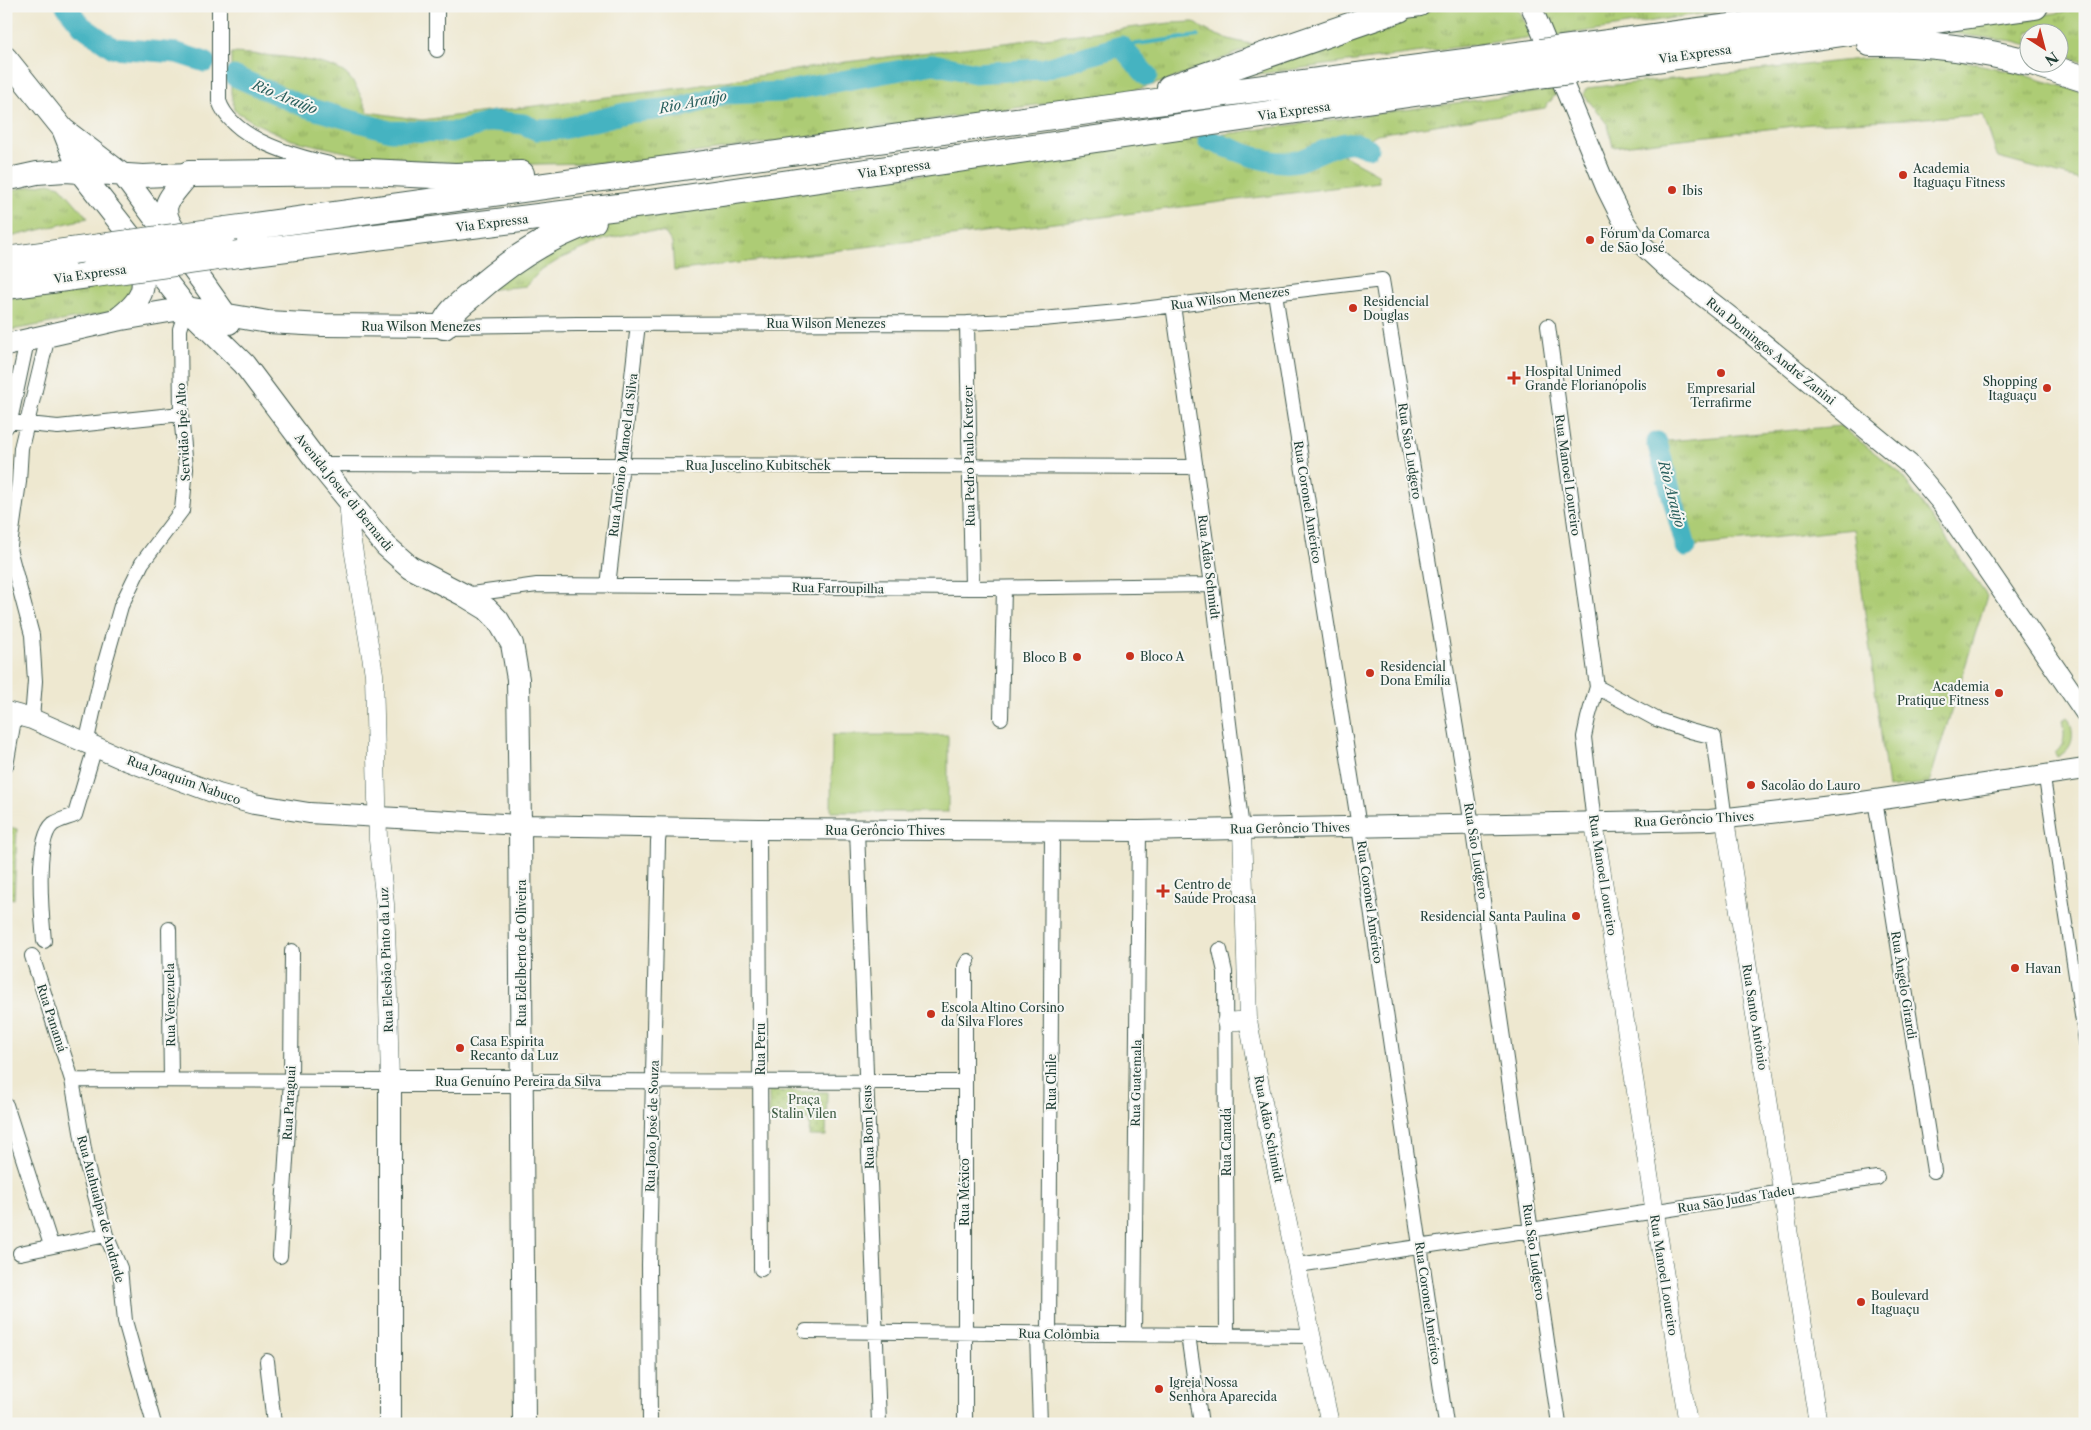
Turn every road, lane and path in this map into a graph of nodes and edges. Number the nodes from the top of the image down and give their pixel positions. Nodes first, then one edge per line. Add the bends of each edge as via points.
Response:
1 (219, 6) edge
2 (437, 6) edge
3 (1531, 6) edge
4 (1822, 6) edge
5 (1888, 6) edge
6 (2035, 6) edge
7 (1406, 7) edge
8 (1775, 32) junction
9 (437, 50) dead end
10 (6, 58) edge
11 (2018, 59) edge
12 (1555, 62) junction
13 (2062, 72) edge
14 (2085, 79) edge
15 (1103, 109) junction
16 (65, 136) junction
17 (73, 171) junction
18 (367, 172) junction
19 (189, 174) junction
20 (123, 175) junction
21 (616, 176) junction
22 (10, 179) edge
23 (659, 202) junction
24 (112, 211) junction
25 (6, 260) edge
26 (1382, 280) joint
27 (204, 284) junction
28 (6, 286) edge
29 (1275, 293) junction
30 (1173, 305) junction
31 (187, 308) junction
32 (116, 320) junction
33 (268, 322) junction
34 (967, 323) junction
35 (638, 324) junction
36 (229, 325) junction
37 (444, 326) junction
38 (1548, 326) dead end
39 (27, 341) edge
40 (244, 364) junction
41 (181, 414) junction
42 (8, 422) edge
43 (28, 424) junction
44 (319, 464) junction
45 (623, 465) junction
46 (970, 466) junction
47 (1196, 467) junction
48 (348, 499) junction
49 (6, 537) edge
50 (9, 553) junction
51 (1212, 585) junction
52 (608, 586) junction
53 (972, 588) junction
54 (1004, 588) junction
55 (464, 595) junction
56 (2057, 670) junction
57 (1597, 687) junction
58 (2085, 690) edge
59 (2085, 712) edge
60 (18, 715) edge
61 (1001, 718) dead end
62 (90, 746) junction
63 (2085, 761) edge
64 (6, 766) edge
65 (2085, 769) edge
66 (2050, 774) junction
67 (1875, 800) junction
68 (378, 818) junction
69 (1725, 820) junction
70 (1594, 823) junction
71 (520, 825) junction
72 (1472, 825) junction
73 (1359, 827) junction
74 (660, 828) junction
75 (759, 829) junction
76 (857, 830) junction
77 (1242, 830) junction
78 (1052, 831) junction
79 (1139, 831) junction
80 (169, 929) dead end
81 (44, 941) dead end
82 (1220, 950) dead end
83 (292, 951) dead end
84 (32, 956) dead end
85 (968, 961) dead end
86 (1248, 1020) junction
87 (1226, 1022) junction
88 (2085, 1045) edge
89 (72, 1080) junction
90 (171, 1080) junction
91 (291, 1080) junction
92 (390, 1081) junction
93 (522, 1081) junction
94 (652, 1082) junction
95 (760, 1082) junction
96 (866, 1082) junction
97 (964, 1082) junction
98 (6, 1105) edge
99 (1934, 1171) dead end
100 (1878, 1178) dead end
101 (1782, 1192) junction
102 (1654, 1211) junction
103 (1531, 1230) junction
104 (106, 1234) junction
105 (51, 1245) junction
106 (1420, 1247) junction
107 (20, 1253) dead end
108 (280, 1256) dead end
109 (1298, 1265) junction
110 (762, 1268) dead end
111 (806, 1331) dead end
112 (875, 1332) junction
113 (964, 1333) junction
114 (1043, 1334) junction
115 (1134, 1334) junction
116 (1188, 1335) junction
117 (1227, 1335) junction
118 (1312, 1336) junction
119 (267, 1361) dead end
120 (154, 1424) edge
121 (274, 1424) edge
122 (390, 1424) edge
123 (524, 1424) edge
124 (650, 1424) edge
125 (879, 1424) edge
126 (964, 1424) edge
127 (1040, 1424) edge
128 (1201, 1424) edge
129 (1330, 1424) edge
130 (1446, 1424) edge
131 (1559, 1424) edge
132 (1688, 1424) edge
133 (1818, 1424) edge

1 - 18 street via 219,100 234,123 251,136 278,148 320,162
2 - 9 street
3 - 56 main road, Rua Domingos André Zanini via 1604,183 1636,239 1661,264 1910,464 1942,503
4 - 8 highway
5 - 8 highway
6 - 8 highway
7 - 15 highway via 1224,71
8 - 11 highway via 1919,44
8 - 12 highway, Via Expressa
10 - 16 main road, Avenida Josué di Bernardi
12 - 15 highway, Via Expressa
12 - 23 highway, Via Expressa
13 - 14 highway
15 - 21 highway, Via Expressa
16 - 17 main road, Avenida Josué di Bernardi
16 - 20 main road, Avenida Josué di Bernardi
16 - 22 main road via 52,157
17 - 20 main road
17 - 22 main road
17 - 24 main road, Avenida Josué di Bernardi
17 - 32 main road via 139,266 143,278 141,294
18 - 19 highway
18 - 21 highway via 454,176
19 - 20 main road
19 - 33 main road via 168,201 166,217 231,299
20 - 24 main road
20 - 27 main road, Avenida Josué di Bernardi
21 - 25 highway, Via Expressa, bridge
23 - 28 highway, Via Expressa, bridge
23 - 37 highway via 565,230 543,242 484,283 450,314
24 - 31 main road, Avenida Josué di Bernardi
26 - 29 street, Rua Wilson Menezes
26 - 72 street, Rua São Ludgero
27 - 31 main road
27 - 36 main road, Avenida Josué di Bernardi
29 - 30 street, Rua Wilson Menezes
29 - 73 street, Rua Coronel Américo
30 - 34 street, Rua Wilson Menezes via 1073,317
30 - 47 street, Rua Adão Schmidt
31 - 32 main road
31 - 36 main road, Rua Wilson Menezes
31 - 40 main road, Avenida Josué di Bernardi
31 - 41 street, Servidão Ipê Alto via 180,329
32 - 39 main road
33 - 36 main road, Rua Wilson Menezes
33 - 37 main road, Rua Wilson Menezes
34 - 35 street, Rua Wilson Menezes
34 - 46 street, Rua Pedro Paulo Kretzer
35 - 37 street, Rua Wilson Menezes
35 - 45 street, Rua Antônio Manoel da Silva
36 - 40 main road, Avenida Josué di Bernardi
38 - 57 street, Rua Manoel Loureiro
39 - 42 street
39 - 43 street
40 - 44 main road, Avenida Josué di Bernardi
41 - 43 street via 74,426
41 - 62 street, Servidão Ipê Alto via 186,468 182,510 142,563 120,606 102,673
42 - 43 street
43 - 50 street via 21,448
44 - 45 street, Rua Juscelino Kubitschek
44 - 48 main road, Avenida Josué di Bernardi
45 - 46 street, Rua Juscelino Kubitschek
45 - 52 street, Rua Antônio Manoel da Silva
46 - 47 street, Rua Juscelino Kubitschek
46 - 53 street, Rua Pedro Paulo Kretzer
47 - 51 street, Rua Adão Schmidt
48 - 55 main road, Avenida Josué di Bernardi via 397,557 423,575
48 - 68 street, Rua Elesbão Pinto da Luz via 374,674
49 - 50 street
50 - 60 street via 32,635 35,681
51 - 54 street, Rua Farroupilha
51 - 77 street, Rua Adão Schmidt
52 - 53 street, Rua Farroupilha
52 - 55 street, Rua Farroupilha via 537,586
53 - 54 street, Rua Farroupilha
54 - 61 street
55 - 71 main road, Rua Edelberto de Oliveira via 498,620 516,658
56 - 58 main road
56 - 59 main road, Rua Domingos André Zanini
57 - 69 street, Rua Santo Antônio via 1656,719 1714,736
57 - 70 street, Rua Manoel Loureiro via 1584,742
60 - 62 main road, Rua Joaquim Nabuco
60 - 64 street
62 - 68 main road, Rua Joaquim Nabuco via 218,794 254,804 309,813
62 - 81 street, Servidão Ipê Alto via 75,816 54,823 46,836 40,887
63 - 66 main road
65 - 66 main road
66 - 67 main road, Rua Gerôncio Thives
66 - 88 street
67 - 69 main road, Rua Gerôncio Thives
67 - 99 street, Rua Ângelo Girardi
68 - 71 main road, Rua Joaquim Nabuco
68 - 92 street, Rua Elesbão Pinto da Luz via 385,904
69 - 70 main road, Rua Gerôncio Thives
69 - 101 street, Rua Santo Antônio
70 - 72 main road, Rua Gerôncio Thives
70 - 102 street, Rua Manoel Loureiro
71 - 74 main road, Rua Gerôncio Thives
71 - 93 main road, Rua Edelberto de Oliveira
72 - 73 main road, Rua Gerôncio Thives
72 - 103 street, Rua São Ludgero
73 - 77 main road, Rua Gerôncio Thives
73 - 106 street, Rua Coronel Américo
74 - 75 main road, Rua Gerôncio Thives
74 - 94 street, Rua João José de Souza
75 - 76 main road, Rua Gerôncio Thives
75 - 95 street, Rua Peru
76 - 78 main road, Rua Gerôncio Thives
76 - 96 street, Rua Bom Jesus
77 - 79 main road, Rua Gerôncio Thives
77 - 86 street, Rua Adão Schimidt
78 - 79 main road, Rua Gerôncio Thives
78 - 114 street, Rua Chile
79 - 115 street, Rua Guatemala
80 - 90 street, Rua Venezuela
82 - 87 street, Rua Canadá via 1226,972
83 - 91 street, Rua Paraguai
84 - 89 street, Rua Panamá
85 - 97 street, Rua México
86 - 87 street
86 - 109 street, Rua Adão Schimidt
87 - 117 street, Rua Canadá
89 - 90 street, Rua Genuíno Pereira da Silva
89 - 104 street, Rua Atahualpa de Andrade via 84,1151
90 - 91 street, Rua Genuíno Pereira da Silva
91 - 92 street, Rua Genuíno Pereira da Silva
91 - 108 street, Rua Paraguai
92 - 93 main road, Rua Genuíno Pereira da Silva
92 - 122 main road, Rua Elesbão Pinto da Luz
93 - 94 street, Rua Genuíno Pereira da Silva
93 - 123 main road, Rua Edelberto de Oliveira
94 - 95 street, Rua Genuíno Pereira da Silva
94 - 124 street, Rua João José de Souza
95 - 96 street, Rua Genuíno Pereira da Silva
95 - 110 street, Rua Peru
96 - 97 street, Rua Genuíno Pereira da Silva
96 - 112 street, Rua Bom Jesus
97 - 113 street, Rua México
98 - 105 street
100 - 101 street, Rua São Judas Tadeu
101 - 102 street, Rua São Judas Tadeu
101 - 133 street, Rua Santo Antônio
102 - 103 street, Rua São Judas Tadeu
102 - 132 street, Rua Manoel Loureiro
103 - 106 street, Rua São Judas Tadeu
103 - 131 street, Rua São Ludgero
104 - 105 street
104 - 120 street, Rua Atahualpa de Andrade via 120,1268 125,1321
105 - 107 street
106 - 109 street, Rua São Judas Tadeu
106 - 130 street, Rua Coronel Américo
109 - 118 street, Rua Adão Schimidt
111 - 112 street, Rua Colômbia
112 - 113 street, Rua Colômbia
112 - 125 street, Rua Bom Jesus
113 - 114 street, Rua Colômbia
113 - 126 street, Rua México
114 - 115 street, Rua Colômbia
114 - 127 street, Rua Chile
115 - 116 street, Rua Colômbia
116 - 117 street, Rua Colômbia
116 - 128 street
117 - 118 street, Rua Colômbia
118 - 129 street, Rua Adão Schimidt
119 - 121 street

